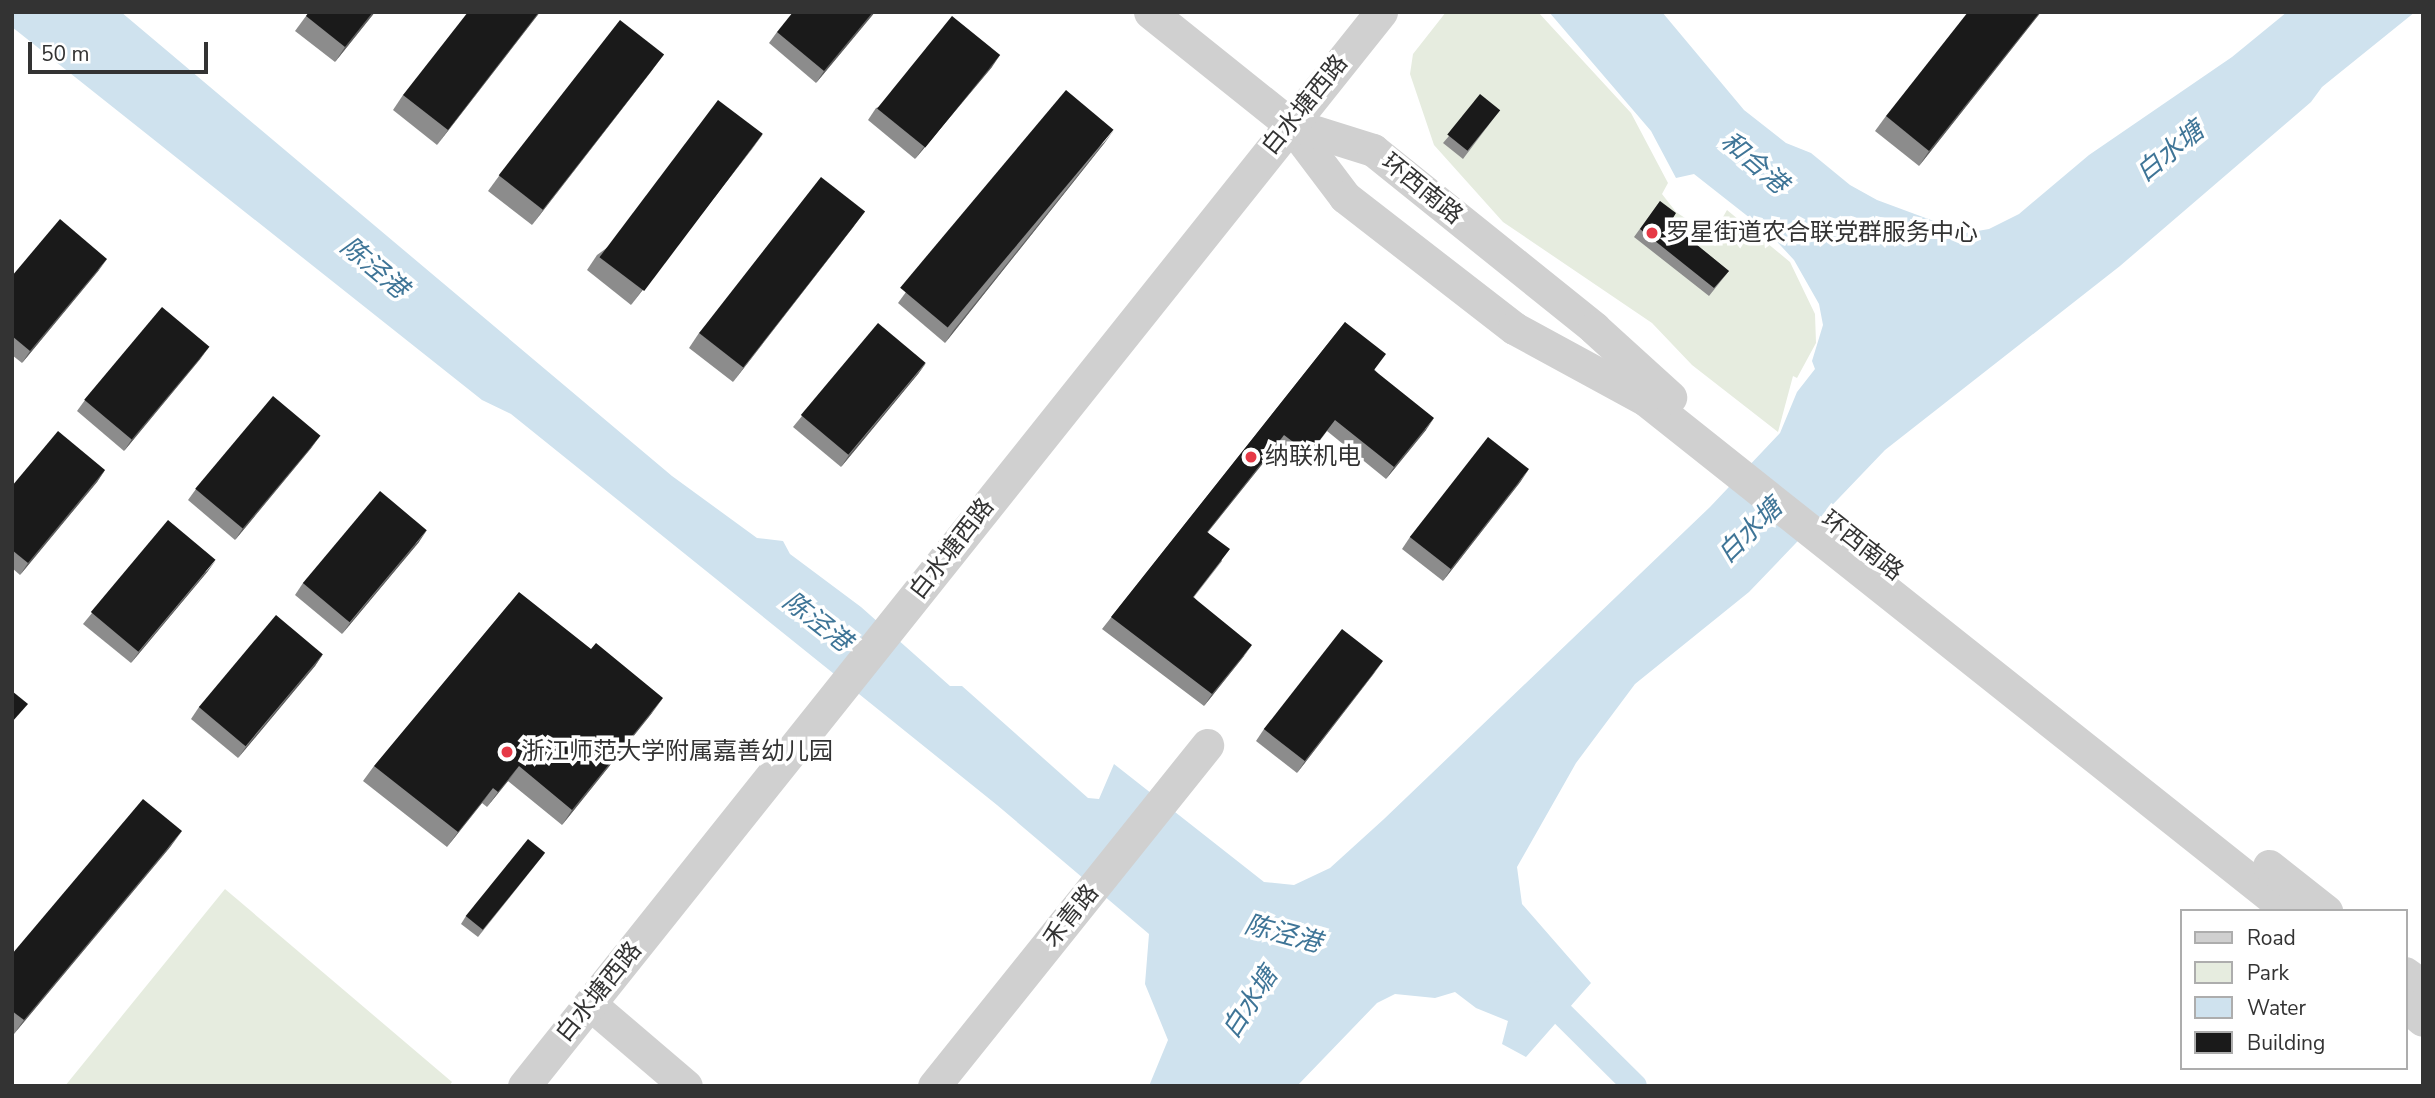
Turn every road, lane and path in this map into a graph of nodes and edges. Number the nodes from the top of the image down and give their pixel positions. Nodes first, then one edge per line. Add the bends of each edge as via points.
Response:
1 (1150, 12) edge
2 (1381, 12) edge
3 (1290, 124) junction
4 (1652, 394) junction
5 (1885, 578) junction
6 (1207, 745) dead end
7 (2287, 909) edge
8 (2323, 909) edge
9 (2407, 974) edge
10 (2423, 986) edge
11 (590, 1004) junction
12 (2407, 1007) edge
13 (2423, 1020) edge
14 (524, 1086) edge
15 (686, 1086) edge
16 (934, 1086) edge

1 - 3 street, 环西南路
2 - 3 street, 白水塘西路
3 - 4 street, 环西南路 via 1345,197 1504,320
3 - 4 street, 环西南路 via 1373,150 1594,328
3 - 11 street, 白水塘西路
4 - 5 street, 环西南路
5 - 7 street, 环西南路
5 - 8 street, 环西南路
6 - 16 street, 禾青路
9 - 10 street
11 - 14 street, 白水塘西路
11 - 15 street
12 - 13 street

